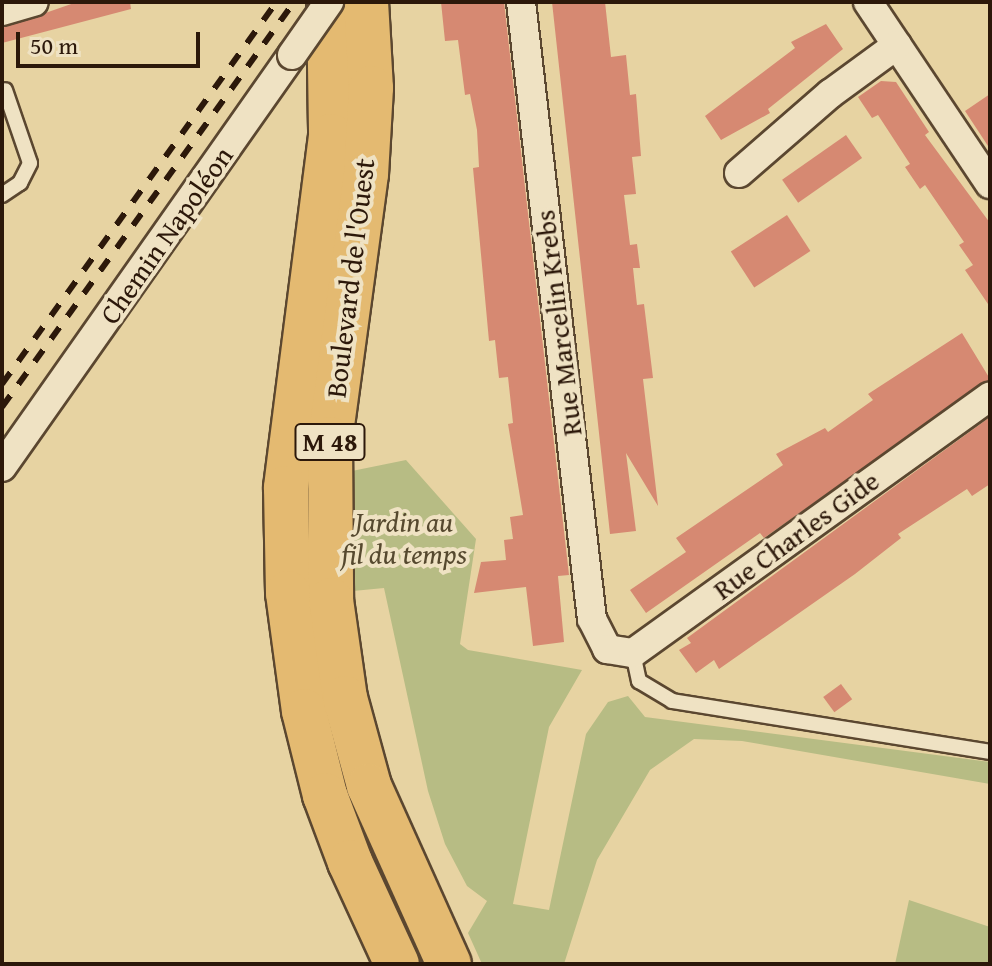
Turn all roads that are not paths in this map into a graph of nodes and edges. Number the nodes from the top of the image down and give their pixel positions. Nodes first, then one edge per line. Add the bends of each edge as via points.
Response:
1 (34, 2) edge
2 (329, 2) edge
3 (366, 2) edge
4 (521, 2) edge
5 (868, 2) edge
6 (2, 11) edge
7 (897, 45) junction
8 (5, 90) dead end
9 (739, 173) dead end
10 (989, 181) edge
11 (2, 195) edge
12 (990, 396) edge
13 (2, 467) edge
14 (633, 653) junction
15 (990, 752) edge
16 (397, 964) edge
17 (449, 964) edge

1 - 6 street
2 - 13 street, Chemin Napoléon, bridge
2 - 16 main road, Boulevard de l'Ouest / M 48 via 331,136 286,488 288,593 304,711 325,795
3 - 17 main road, Boulevard de l'Ouest / M 48 via 371,88 366,174 330,439 331,600 345,698 369,786
4 - 14 street, Rue Marcelin Krebs via 592,619 600,642 615,653
5 - 7 street
7 - 9 street via 830,94
7 - 10 street
8 - 11 lane via 30,163 20,183
12 - 14 street, Rue Charles Gide
14 - 15 lane via 639,681 672,701

